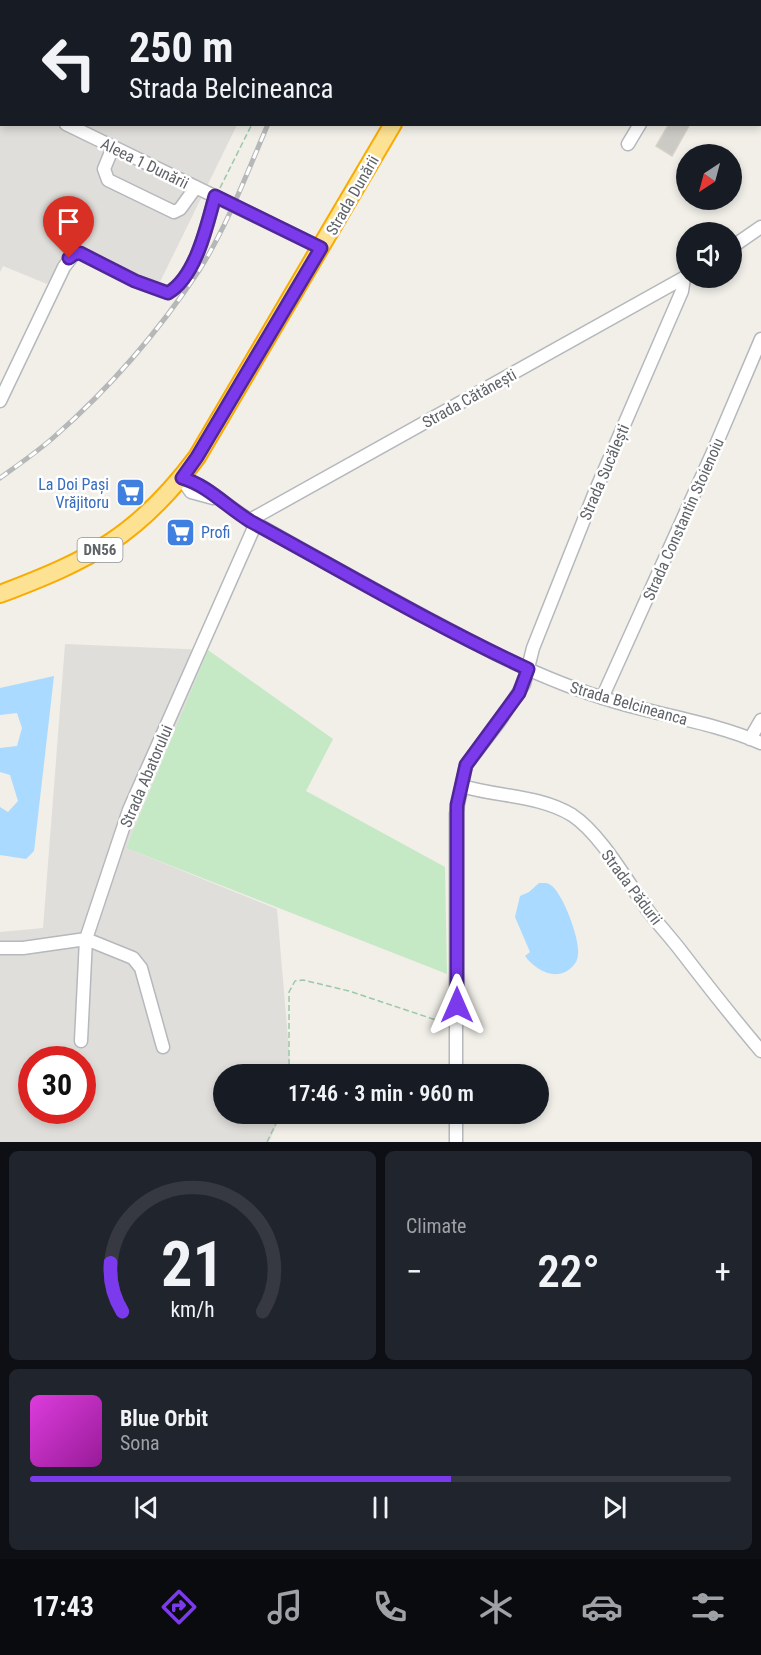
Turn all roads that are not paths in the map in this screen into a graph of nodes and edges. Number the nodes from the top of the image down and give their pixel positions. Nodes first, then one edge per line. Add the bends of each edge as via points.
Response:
1 (70, 126) edge
2 (392, 126) edge
3 (639, 126) edge
4 (628, 144) dead end
5 (113, 147) junction
6 (196, 187) junction
7 (215, 196) junction
8 (761, 227) edge
9 (742, 240) edge
10 (321, 248) junction
11 (676, 283) edge
12 (682, 288) edge
13 (761, 339) edge
14 (0, 401) edge
15 (182, 478) junction
16 (253, 522) junction
17 (0, 594) edge
18 (528, 669) junction
19 (602, 698) junction
20 (761, 720) edge
21 (755, 741) edge
22 (462, 786) junction
23 (86, 939) junction
24 (0, 948) edge
25 (81, 1041) dead end
26 (163, 1047) dead end
27 (761, 1051) edge
28 (456, 1064) edge
29 (456, 1124) edge
30 (456, 1142) edge

1 - 5 street, Aleea 1 Dunării
2 - 10 highway, Strada Dunării / DN56
3 - 4 street
5 - 6 street, Aleea 1 Dunării
5 - 6 street via 104,169 108,180 165,208 178,212
6 - 7 street, Aleea 1 Dunării
7 - 10 street, Aleea 1 Dunării
7 - 14 street via 200,248 183,278 168,293 80,253 74,254 64,267
8 - 9 street
10 - 15 highway, Strada Dunării / DN56
11 - 16 street, Strada Cătănești
12 - 18 street, Strada Sucălești via 595,492
13 - 19 street, Strada Constantin Stoienoiu
15 - 16 street, Strada Belcineanca via 198,482
15 - 17 highway, Strada Dunării / DN56 via 145,517 100,550
16 - 18 street, Strada Belcineanca
16 - 23 street, Strada Abatorului via 186,687 129,810
18 - 19 street, Strada Belcineanca
18 - 22 street, Strada Sucălești via 519,693 466,765
19 - 21 street, Strada Belcineanca
20 - 21 street
22 - 27 street, Strada Pădurii via 550,805 573,816 590,831 722,1006
22 - 28 street, Strada Sucălești via 456,814
23 - 24 street
23 - 25 street, Strada Abatorului
23 - 26 street via 133,958 141,968
29 - 30 street

